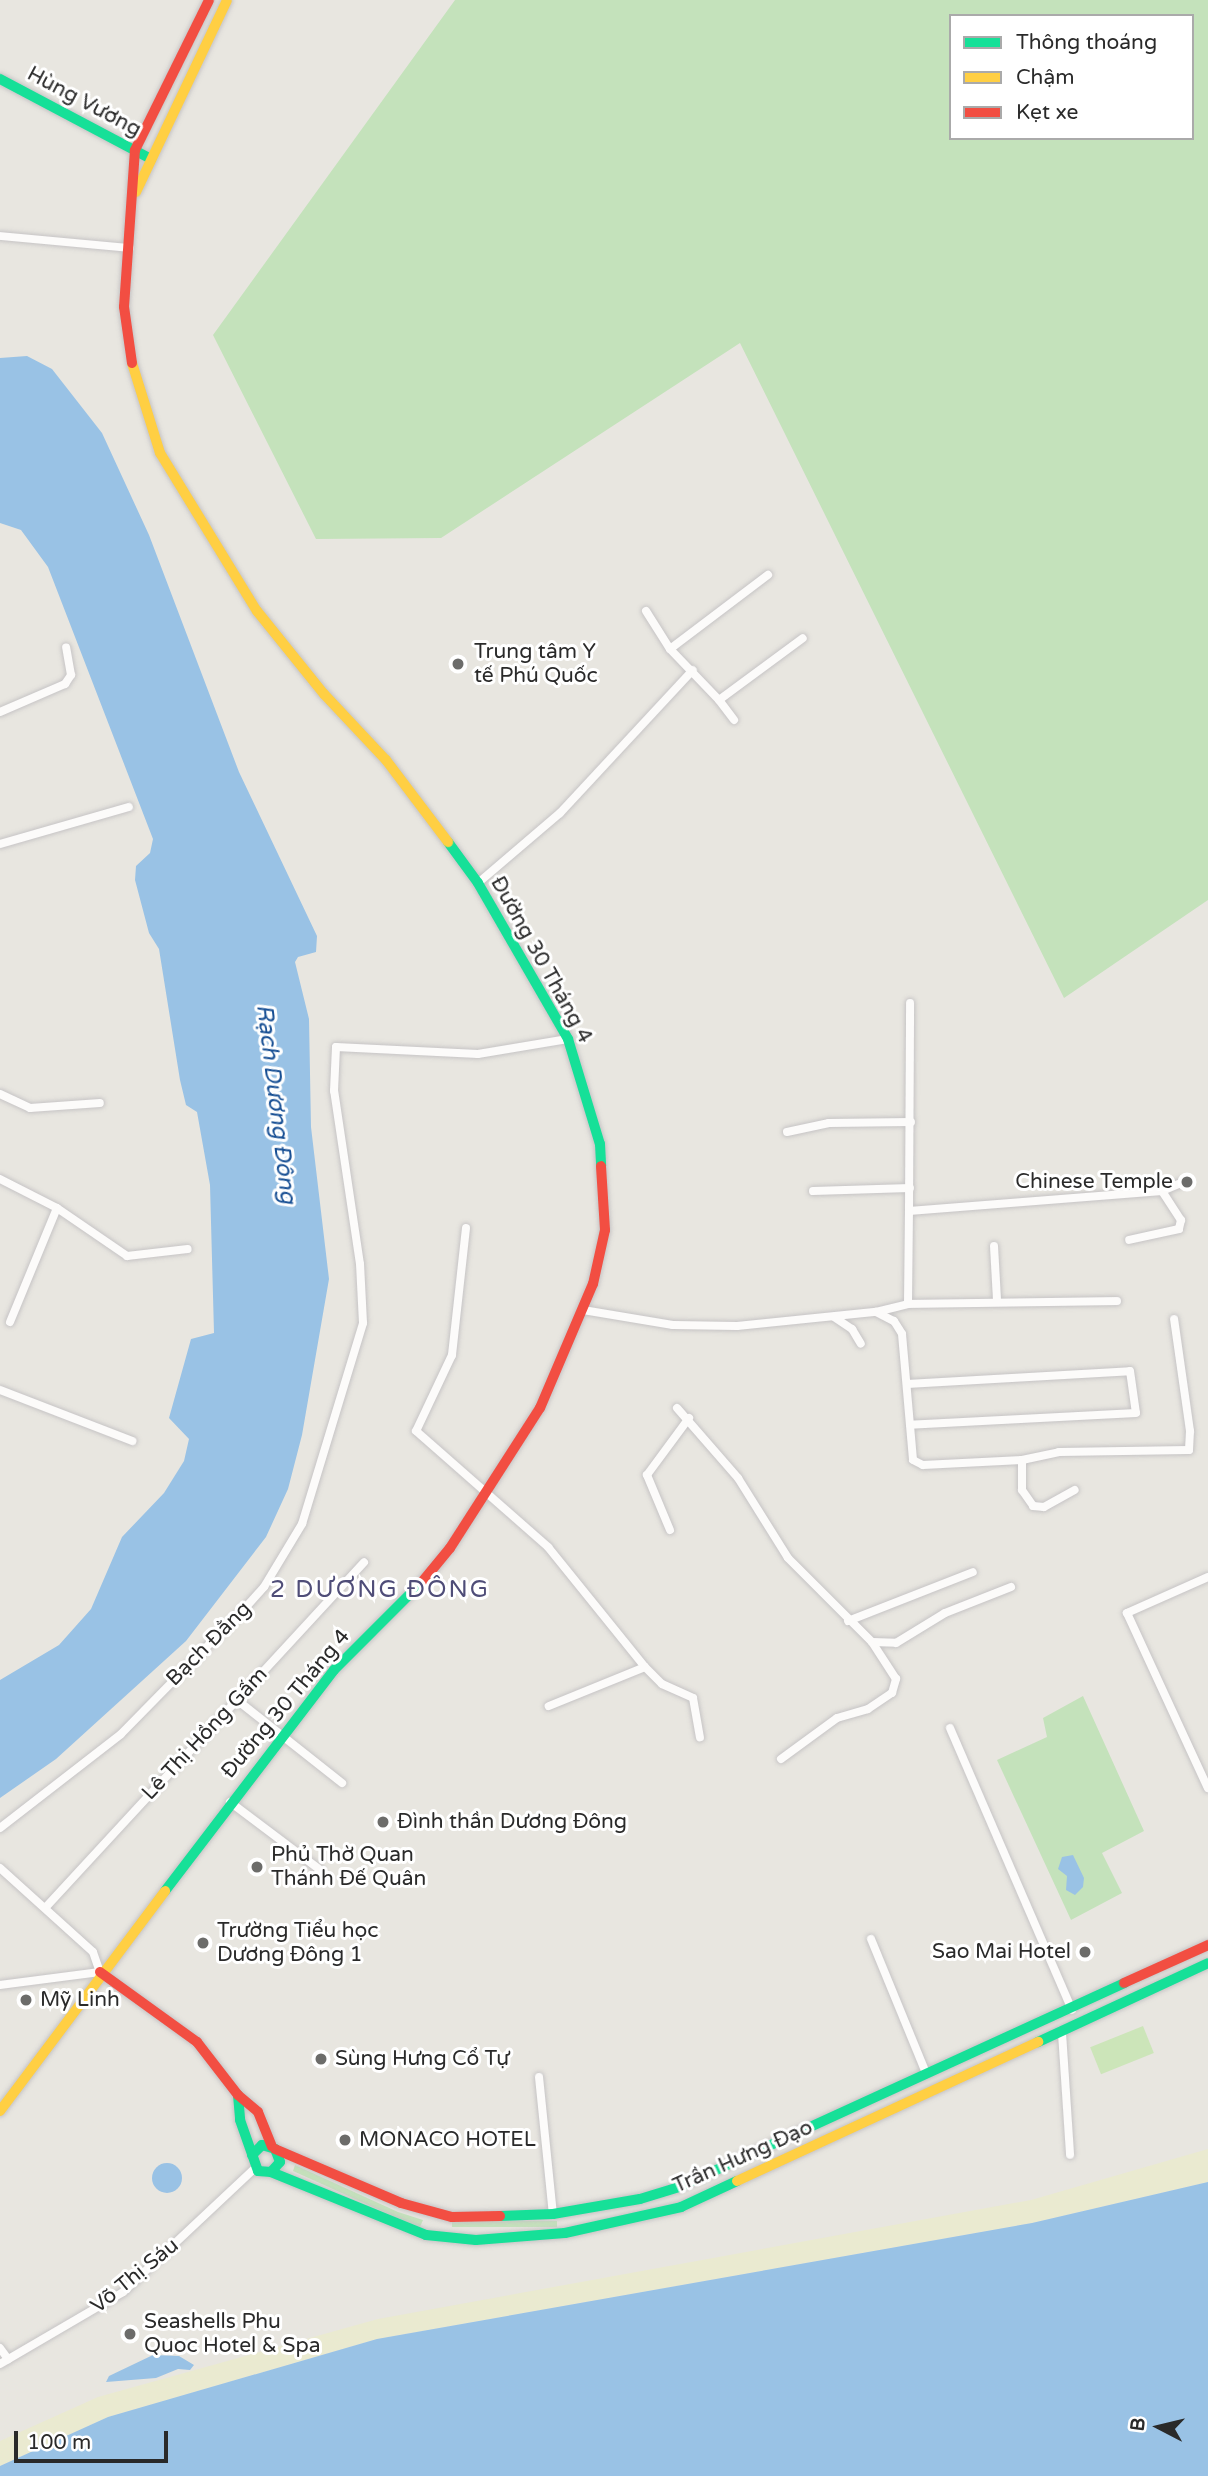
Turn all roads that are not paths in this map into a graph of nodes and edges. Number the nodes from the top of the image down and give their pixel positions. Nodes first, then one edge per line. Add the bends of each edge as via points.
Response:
1 (209, 0) edge
2 (227, 0) edge
3 (195, 29) junction
4 (211, 36) junction
5 (0, 79) edge
6 (135, 150) junction
7 (151, 159) junction
8 (133, 198) junction
9 (0, 236) edge
10 (129, 248) junction
11 (768, 575) dead end
12 (646, 611) dead end
13 (803, 638) dead end
14 (66, 647) dead end
15 (670, 649) junction
16 (693, 670) junction
17 (719, 700) junction
18 (0, 712) edge
19 (734, 720) dead end
20 (129, 807) dead end
21 (0, 844) edge
22 (478, 883) junction
23 (910, 1003) dead end
24 (568, 1039) junction
25 (0, 1094) edge
26 (100, 1103) dead end
27 (911, 1122) junction
28 (788, 1132) dead end
29 (0, 1179) edge
30 (1183, 1182) dead end
31 (910, 1188) junction
32 (813, 1191) dead end
33 (1163, 1191) junction
34 (57, 1208) junction
35 (909, 1211) junction
36 (466, 1228) dead end
37 (1129, 1240) dead end
38 (994, 1245) dead end
39 (188, 1250) dead end
40 (997, 1300) junction
41 (1117, 1301) dead end
42 (908, 1304) junction
43 (583, 1310) junction
44 (876, 1312) junction
45 (834, 1317) junction
46 (1174, 1319) dead end
47 (10, 1322) dead end
48 (861, 1344) dead end
49 (907, 1384) junction
50 (0, 1390) edge
51 (677, 1408) dead end
52 (689, 1418) junction
53 (910, 1425) junction
54 (132, 1441) dead end
55 (1022, 1460) junction
56 (1074, 1490) dead end
57 (485, 1496) junction
58 (670, 1530) dead end
59 (364, 1562) dead end
60 (973, 1573) dead end
61 (1208, 1577) edge
62 (1011, 1587) dead end
63 (848, 1621) junction
64 (872, 1642) junction
65 (645, 1667) junction
66 (237, 1700) junction
67 (549, 1706) dead end
68 (950, 1728) dead end
69 (281, 1735) junction
70 (699, 1737) dead end
71 (781, 1759) dead end
72 (342, 1783) dead end
73 (1208, 1787) edge
74 (230, 1802) junction
75 (0, 1828) edge
76 (0, 1868) edge
77 (319, 1869) dead end
78 (46, 1907) junction
79 (871, 1940) dead end
80 (1208, 1945) edge
81 (1208, 1963) edge
82 (100, 1972) junction
83 (0, 1985) edge
84 (1072, 2010) junction
85 (1056, 2017) junction
86 (1062, 2033) junction
87 (926, 2073) junction
88 (539, 2077) dead end
89 (934, 2091) junction
90 (238, 2095) junction
91 (0, 2111) edge
92 (274, 2148) junction
93 (252, 2155) junction
94 (1070, 2155) dead end
95 (255, 2168) junction
96 (271, 2172) junction
97 (432, 2213) junction
98 (558, 2213) junction
99 (565, 2233) junction
100 (426, 2235) junction
101 (0, 2348) edge
102 (4, 2361) edge

1 - 3 main road, Đường 30 Tháng 4
2 - 4 main road, Đường 30 Tháng 4
3 - 4 main road
3 - 6 main road, Đường 30 Tháng 4
4 - 7 main road, Đường 30 Tháng 4
5 - 6 main road, Hùng Vương
6 - 7 main road, Hùng Vương
6 - 8 main road, Đường 30 Tháng 4
7 - 8 main road, Đường 30 Tháng 4
8 - 10 main road, Đường 30 Tháng 4
9 - 10 street
10 - 22 main road, Đường 30 Tháng 4 via 124,307 132,362 160,453 279,641 386,760
11 - 15 street
12 - 15 street
13 - 17 street
14 - 18 street via 71,676 65,684
15 - 16 street
16 - 17 street
16 - 22 street via 560,813
17 - 19 street
20 - 21 street
22 - 24 main road, Đường 30 Tháng 4
23 - 27 street
24 - 43 main road, Đường 30 Tháng 4 via 604,1171 604,1244
24 - 75 street, Bạch Đằng via 478,1054 336,1047 334,1091 360,1264 363,1323 302,1524 264,1587 121,1734
25 - 26 street via 30,1108
27 - 28 street via 829,1123
27 - 31 street
29 - 34 street
30 - 33 street
31 - 32 street
31 - 35 street
33 - 35 street
33 - 37 street via 1181,1220 1179,1228
34 - 39 street via 127,1256
34 - 47 street
35 - 42 street
36 - 57 street via 452,1355 416,1431
38 - 40 street
40 - 41 street
40 - 42 street
42 - 44 street
43 - 45 street via 673,1325 737,1326
43 - 57 main road, Đường 30 Tháng 4 via 540,1408
44 - 45 street
44 - 49 street via 894,1321 902,1334
45 - 48 street via 852,1329
46 - 55 street via 1189,1450 1059,1452
49 - 53 street
49 - 53 street via 1130,1371 1136,1413
50 - 54 street
51 - 52 street
52 - 58 street via 647,1475
52 - 63 street via 738,1478 788,1558
53 - 55 street via 913,1460 923,1465
55 - 56 street via 1022,1490 1033,1506 1044,1507
57 - 65 street via 548,1547
57 - 69 main road, Đường 30 Tháng 4 via 434,1570 351,1652
59 - 66 street, Lê Thị Hồng Gấm
60 - 63 street
61 - 73 street via 1127,1613
62 - 64 street via 945,1612 896,1643
63 - 64 street
64 - 71 street via 896,1679 892,1693 877,1705 837,1718
65 - 67 street
65 - 70 street via 662,1684 693,1698
66 - 69 street
66 - 78 street, Lê Thị Hồng Gấm
68 - 84 street
69 - 72 street
69 - 74 main road, Đường 30 Tháng 4
74 - 77 street
74 - 82 main road, Đường 30 Tháng 4
76 - 78 street
78 - 82 street via 93,1952
79 - 87 street
80 - 84 main road, Trần Hưng Đạo
81 - 86 main road, Trần Hưng Đạo
82 - 83 street
82 - 90 main road via 197,2042
82 - 91 main road, Đường 30 Tháng 4
84 - 85 main road, Trần Hưng Đạo
85 - 86 main road
85 - 87 main road, Trần Hưng Đạo
86 - 89 main road, Trần Hưng Đạo
86 - 94 street
87 - 89 main road
87 - 98 main road, Trần Hưng Đạo via 679,2187
88 - 98 street
89 - 99 main road, Trần Hưng Đạo via 681,2207
90 - 92 main road via 258,2112
90 - 93 main road via 240,2120
92 - 93 main road via 262,2145
92 - 96 main road via 280,2162
92 - 97 main road, Trần Hưng Đạo
93 - 95 main road
95 - 96 main road
95 - 102 street, Võ Thị Sáu via 123,2292
96 - 100 main road, Trần Hưng Đạo
97 - 98 main road, Trần Hưng Đạo via 477,2218
97 - 100 main road
98 - 99 main road
99 - 100 main road, Trần Hưng Đạo via 476,2241
101 - 102 street

